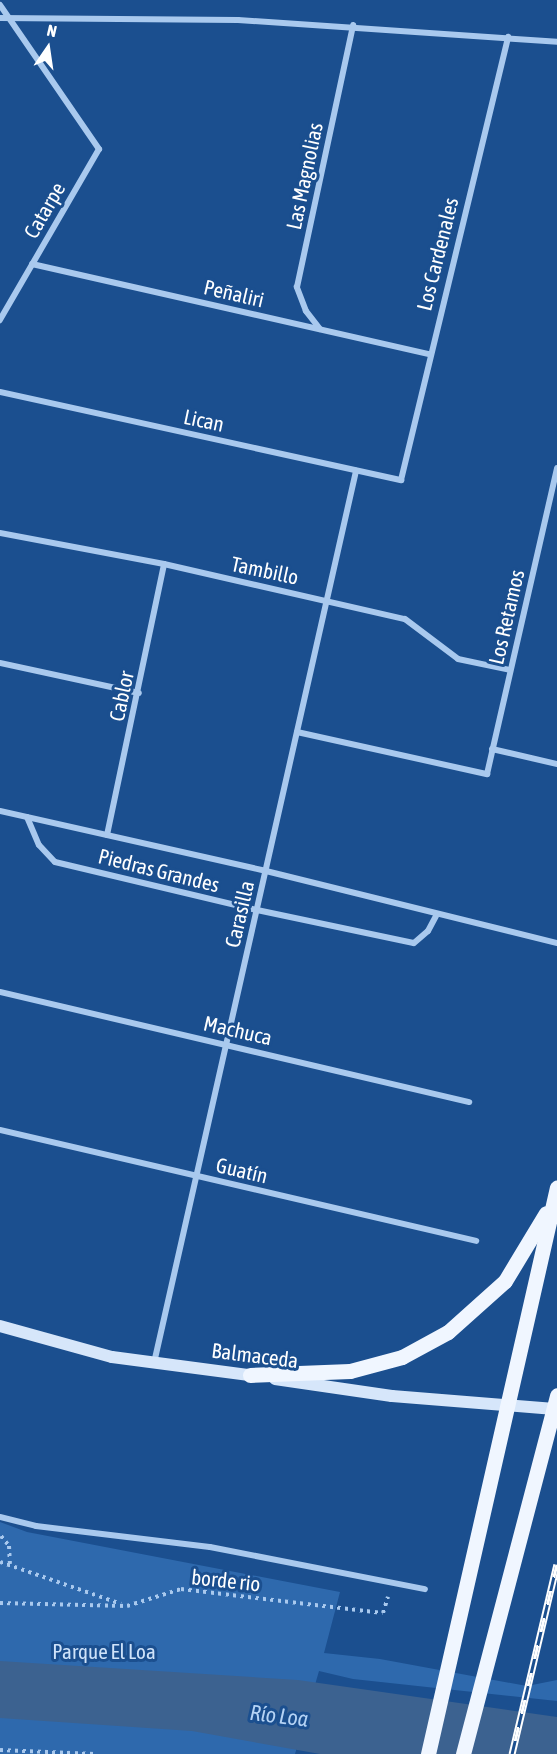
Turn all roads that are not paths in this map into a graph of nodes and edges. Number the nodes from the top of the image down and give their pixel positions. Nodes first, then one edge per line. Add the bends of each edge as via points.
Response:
1 (0, 5) edge
2 (0, 18) edge
3 (8, 18) junction
4 (353, 25) junction
5 (508, 37) junction
6 (557, 42) edge
7 (32, 264) junction
8 (3, 307) edge
9 (0, 320) edge
10 (320, 329) junction
11 (429, 354) junction
12 (0, 392) edge
13 (557, 468) edge
14 (356, 471) junction
15 (401, 480) joint
16 (0, 533) edge
17 (164, 564) junction
18 (327, 600) junction
19 (0, 663) edge
20 (510, 670) junction
21 (139, 693) junction
22 (297, 732) junction
23 (492, 748) junction
24 (557, 764) edge
25 (0, 811) edge
26 (27, 817) junction
27 (107, 835) junction
28 (266, 871) junction
29 (257, 910) junction
30 (436, 916) junction
31 (557, 943) edge
32 (0, 992) edge
33 (226, 1045) junction
34 (469, 1102) dead end
35 (0, 1130) edge
36 (197, 1176) junction
37 (556, 1191) edge
38 (476, 1241) dead end
39 (0, 1326) edge
40 (154, 1364) junction
41 (250, 1375) junction
42 (555, 1402) edge
43 (509, 1407) junction
44 (0, 1517) edge
45 (425, 1589) dead end
46 (428, 1754) edge
47 (463, 1754) edge

1 - 3 street
2 - 3 street
3 - 4 street
3 - 7 street, Catarpe via 99,149
4 - 5 street
4 - 10 street, Las Magnolias via 297,287 306,311
5 - 6 street
5 - 11 street, Los Cardenales
7 - 8 street, Catarpe
7 - 10 street, Peñaliri
8 - 9 street, Catarpe
10 - 11 street, Peñaliri
11 - 15 street, Los Cardenales
12 - 14 street, Lican
13 - 20 street, Los Retamos
14 - 15 street, Lican
14 - 18 street, Carasilla
16 - 17 street, Tambillo
17 - 18 street, Tambillo
17 - 21 street, Cablor
18 - 20 street, Tambillo via 405,619 458,659
18 - 22 street, Carasilla
19 - 21 street
20 - 23 street, Los Retamos
21 - 27 street, Cablor
22 - 23 street, Los Retamos via 487,774
22 - 28 street, Carasilla
23 - 24 street
25 - 26 street, Piedras Grandes
26 - 27 street, Piedras Grandes
26 - 29 street, Piedras Grandes via 39,845 55,862
27 - 28 street, Piedras Grandes
28 - 29 street, Carasilla
28 - 30 street, Piedras Grandes
29 - 30 street, Piedras Grandes via 414,943 428,931
29 - 33 street, Carasilla
30 - 31 street, Piedras Grandes
32 - 33 street, Machuca
33 - 34 street, Machuca
33 - 36 street, Carasilla
35 - 36 street, Guatín
36 - 38 street, Guatín
36 - 40 street, Carasilla
37 - 41 main road via 529,1247 505,1281 448,1332 402,1357 350,1371
37 - 43 main road
39 - 40 main road, Balmaceda via 112,1357
40 - 41 main road, Balmaceda
41 - 43 main road, Balmaceda via 392,1396
42 - 43 main road, Balmaceda
42 - 47 main road, Balmaceda
43 - 46 main road
44 - 45 street via 36,1526 210,1547

